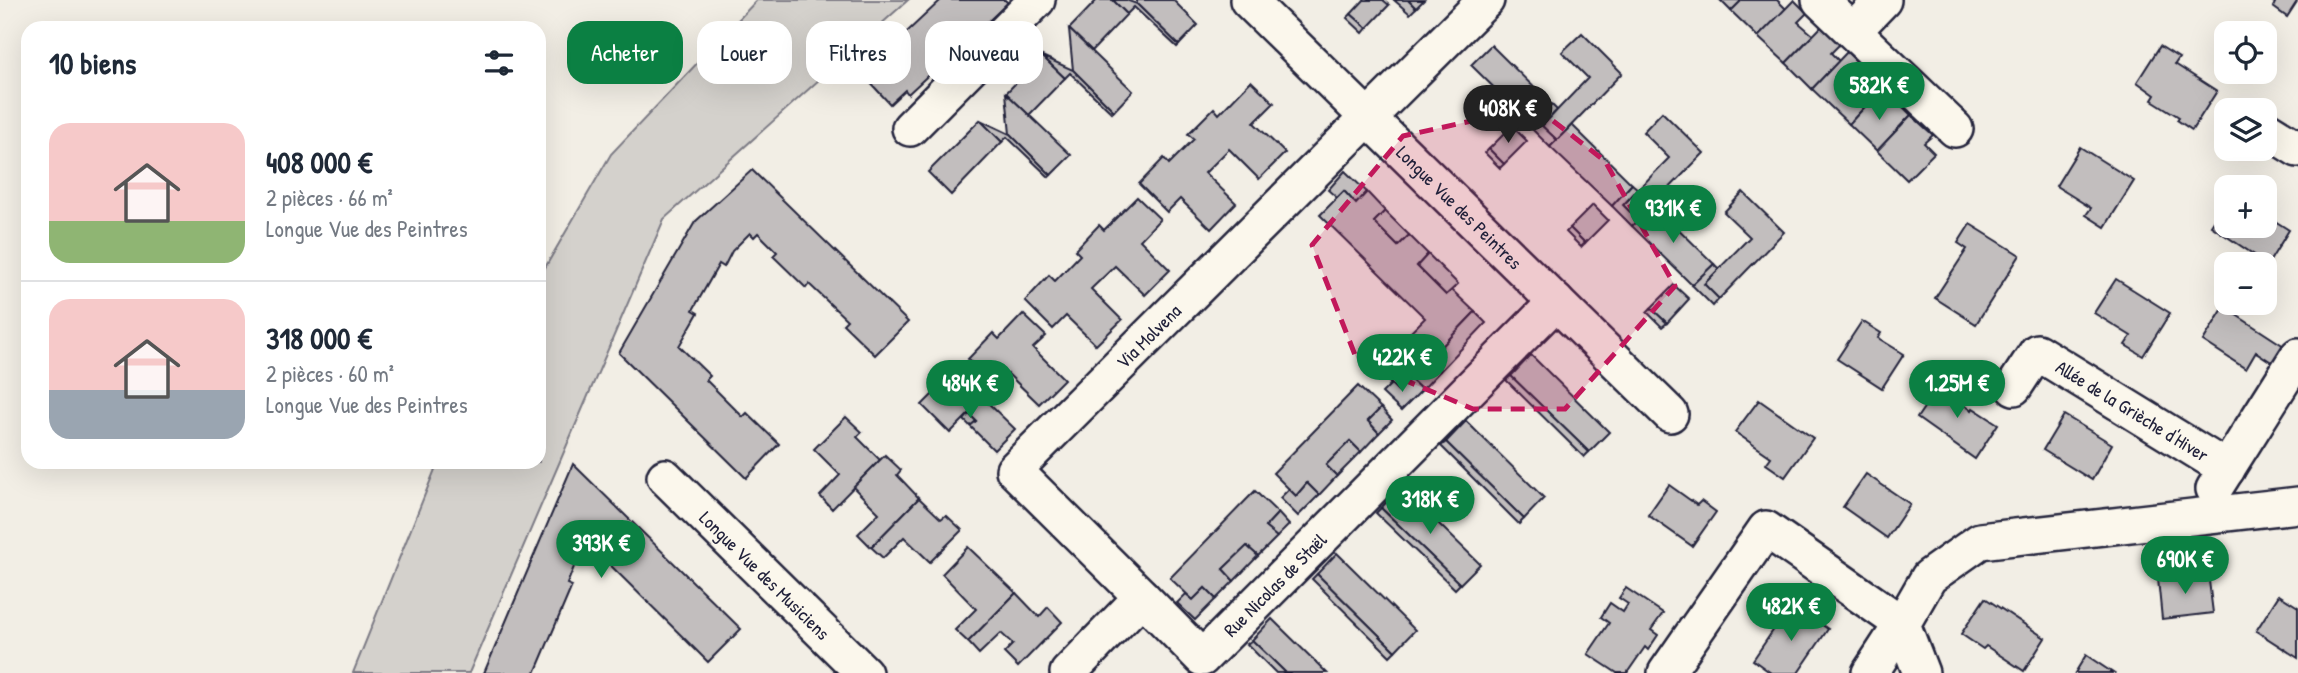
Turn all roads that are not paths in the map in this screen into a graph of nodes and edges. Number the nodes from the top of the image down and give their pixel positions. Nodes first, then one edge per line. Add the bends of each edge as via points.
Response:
1 (1037, 0) edge
2 (1248, 0) edge
3 (1486, 0) edge
4 (1820, 0) edge
5 (1883, 0) edge
6 (1853, 32) junction
7 (1368, 117) junction
8 (910, 128) dead end
9 (1955, 129) dead end
10 (2277, 136) edge
11 (2298, 149) edge
12 (1556, 302) junction
13 (2298, 356) edge
14 (2014, 387) dead end
15 (1670, 414) dead end
16 (2227, 468) junction
17 (665, 477) dead end
18 (2298, 505) edge
19 (2198, 515) junction
20 (1142, 597) junction
21 (1902, 625) junction
22 (864, 673) edge
23 (1068, 673) edge
24 (1666, 673) edge
25 (1870, 673) edge
26 (1922, 673) edge

1 - 8 street
2 - 7 street, Longue Vue des Peintres
3 - 7 street, Via Molvena
4 - 6 street
5 - 6 street
6 - 9 street
7 - 12 street, Longue Vue des Peintres
7 - 20 street, Via Molvena via 1014,470
10 - 11 street
12 - 15 street, Longue Vue des Peintres
12 - 20 street, Rue Nicolas de Staël via 1202,658
13 - 16 street
14 - 16 street, Allée de la Grièche d'Hiver via 2037,352
16 - 19 street
17 - 22 street, Longue Vue des Musiciens
18 - 19 street
19 - 21 street via 1980,541 1929,577
20 - 23 street
21 - 24 street via 1766,529
21 - 25 street
21 - 26 street

